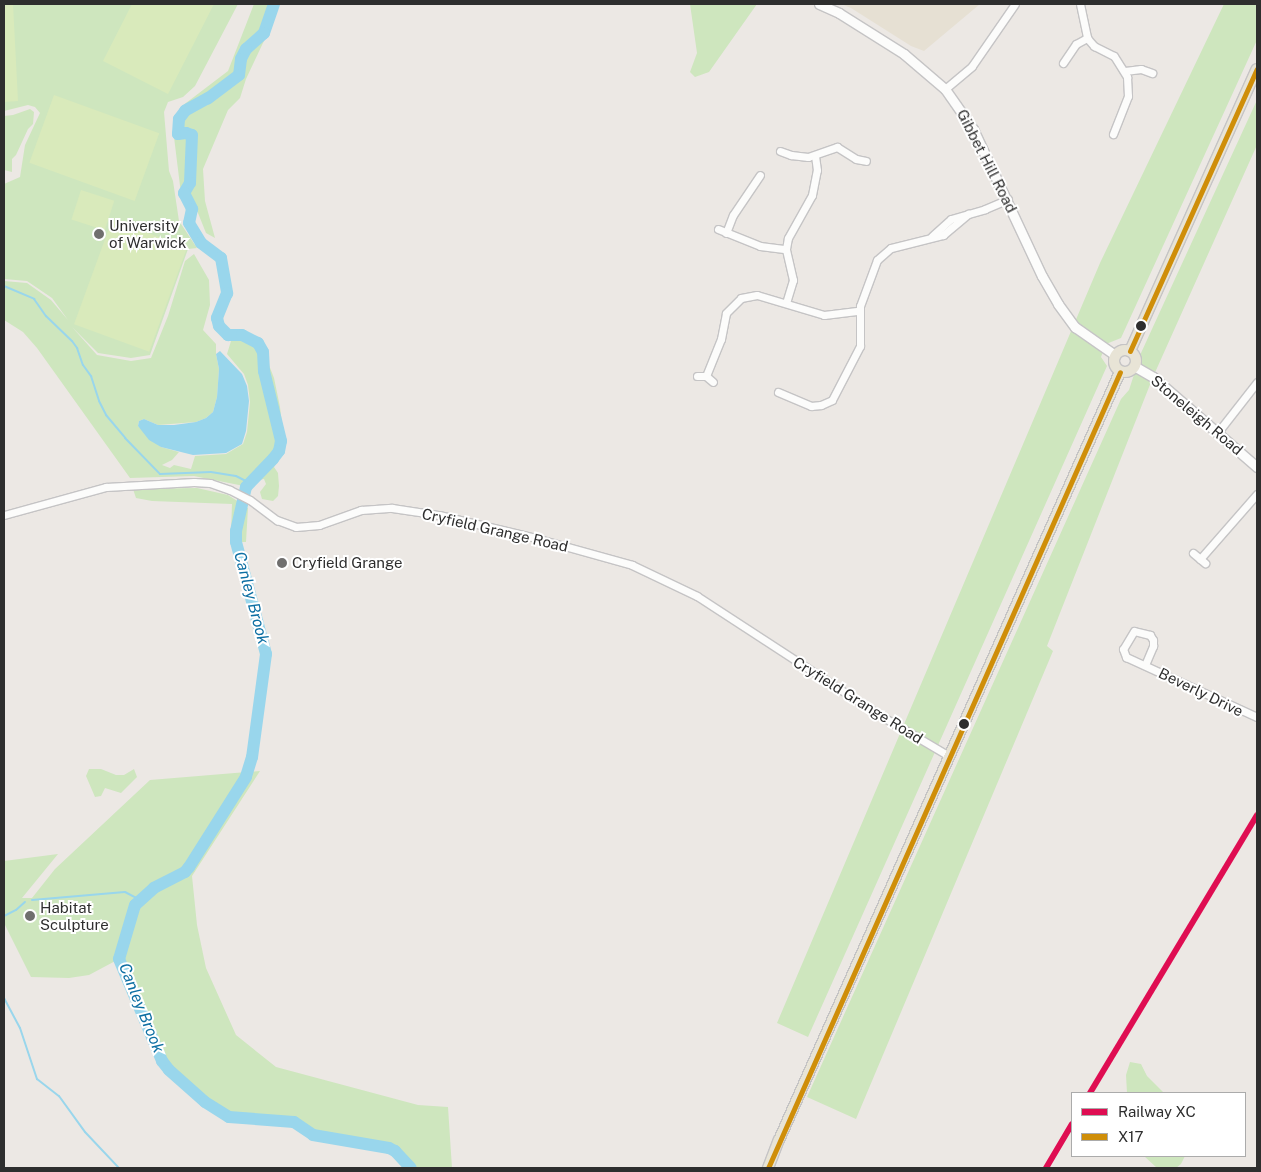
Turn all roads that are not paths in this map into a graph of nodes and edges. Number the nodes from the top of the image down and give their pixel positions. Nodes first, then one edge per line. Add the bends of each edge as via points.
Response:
1 (818, 4) edge
2 (1016, 4) edge
3 (1080, 4) edge
4 (1087, 38) junction
5 (1063, 63) dead end
6 (1257, 69) edge
7 (1125, 71) junction
8 (1152, 73) dead end
9 (945, 88) junction
10 (1111, 115) dead end
11 (1119, 118) junction
12 (1113, 134) dead end
13 (780, 151) dead end
14 (815, 156) junction
15 (866, 161) dead end
16 (760, 175) dead end
17 (1008, 199) junction
18 (718, 229) dead end
19 (726, 233) junction
20 (786, 249) junction
21 (786, 303) junction
22 (859, 310) junction
23 (1130, 351) junction
24 (1115, 355) junction
25 (1134, 366) junction
26 (1120, 372) junction
27 (697, 376) dead end
28 (706, 376) junction
29 (713, 382) dead end
30 (1257, 382) edge
31 (778, 392) dead end
32 (1218, 432) junction
33 (1257, 467) edge
34 (1257, 494) edge
35 (4, 515) edge
36 (1193, 553) dead end
37 (1144, 665) junction
38 (1257, 717) edge
39 (949, 756) junction
40 (768, 1168) edge

1 - 9 street, Gibbet Hill Road via 839,13 904,54
2 - 9 street via 972,66
3 - 4 street
4 - 5 street via 1076,44
4 - 7 street via 1094,46 1114,56
6 - 23 main road
7 - 8 street via 1142,69
7 - 11 street via 1129,92
9 - 17 street, Gibbet Hill Road via 974,129
10 - 11 street
11 - 12 street
13 - 14 street
14 - 15 street via 837,147 856,159
14 - 20 street via 817,170 812,195 789,234
16 - 19 street via 733,215
17 - 22 street via 968,214 948,232 902,244 883,254 874,266
17 - 24 street, Gibbet Hill Road via 1042,276 1066,316 1075,327
18 - 19 street
19 - 20 street via 760,246
20 - 21 street via 793,276
21 - 22 street via 824,315
21 - 28 street via 752,295 732,304 724,318 721,339
22 - 31 street via 860,346 832,400 811,406
23 - 24 main road via 1122,350
23 - 25 main road via 1135,358
24 - 26 main road via 1115,365
25 - 26 main road via 1128,372
25 - 32 street, Stoneleigh Road via 1153,377
26 - 39 main road
27 - 28 street
28 - 29 street
30 - 32 street
32 - 33 street, Stoneleigh Road
34 - 36 street via 1202,560
35 - 39 street, Cryfield Grange Road via 98,489 204,482 236,492 277,520 296,527 319,525 367,508 404,509 532,538 632,565 696,596
37 - 37 street, Beverly Drive via 1124,655 1124,646 1134,631 1150,635 1152,640 1153,646
37 - 38 street, Beverly Drive
39 - 40 main road

